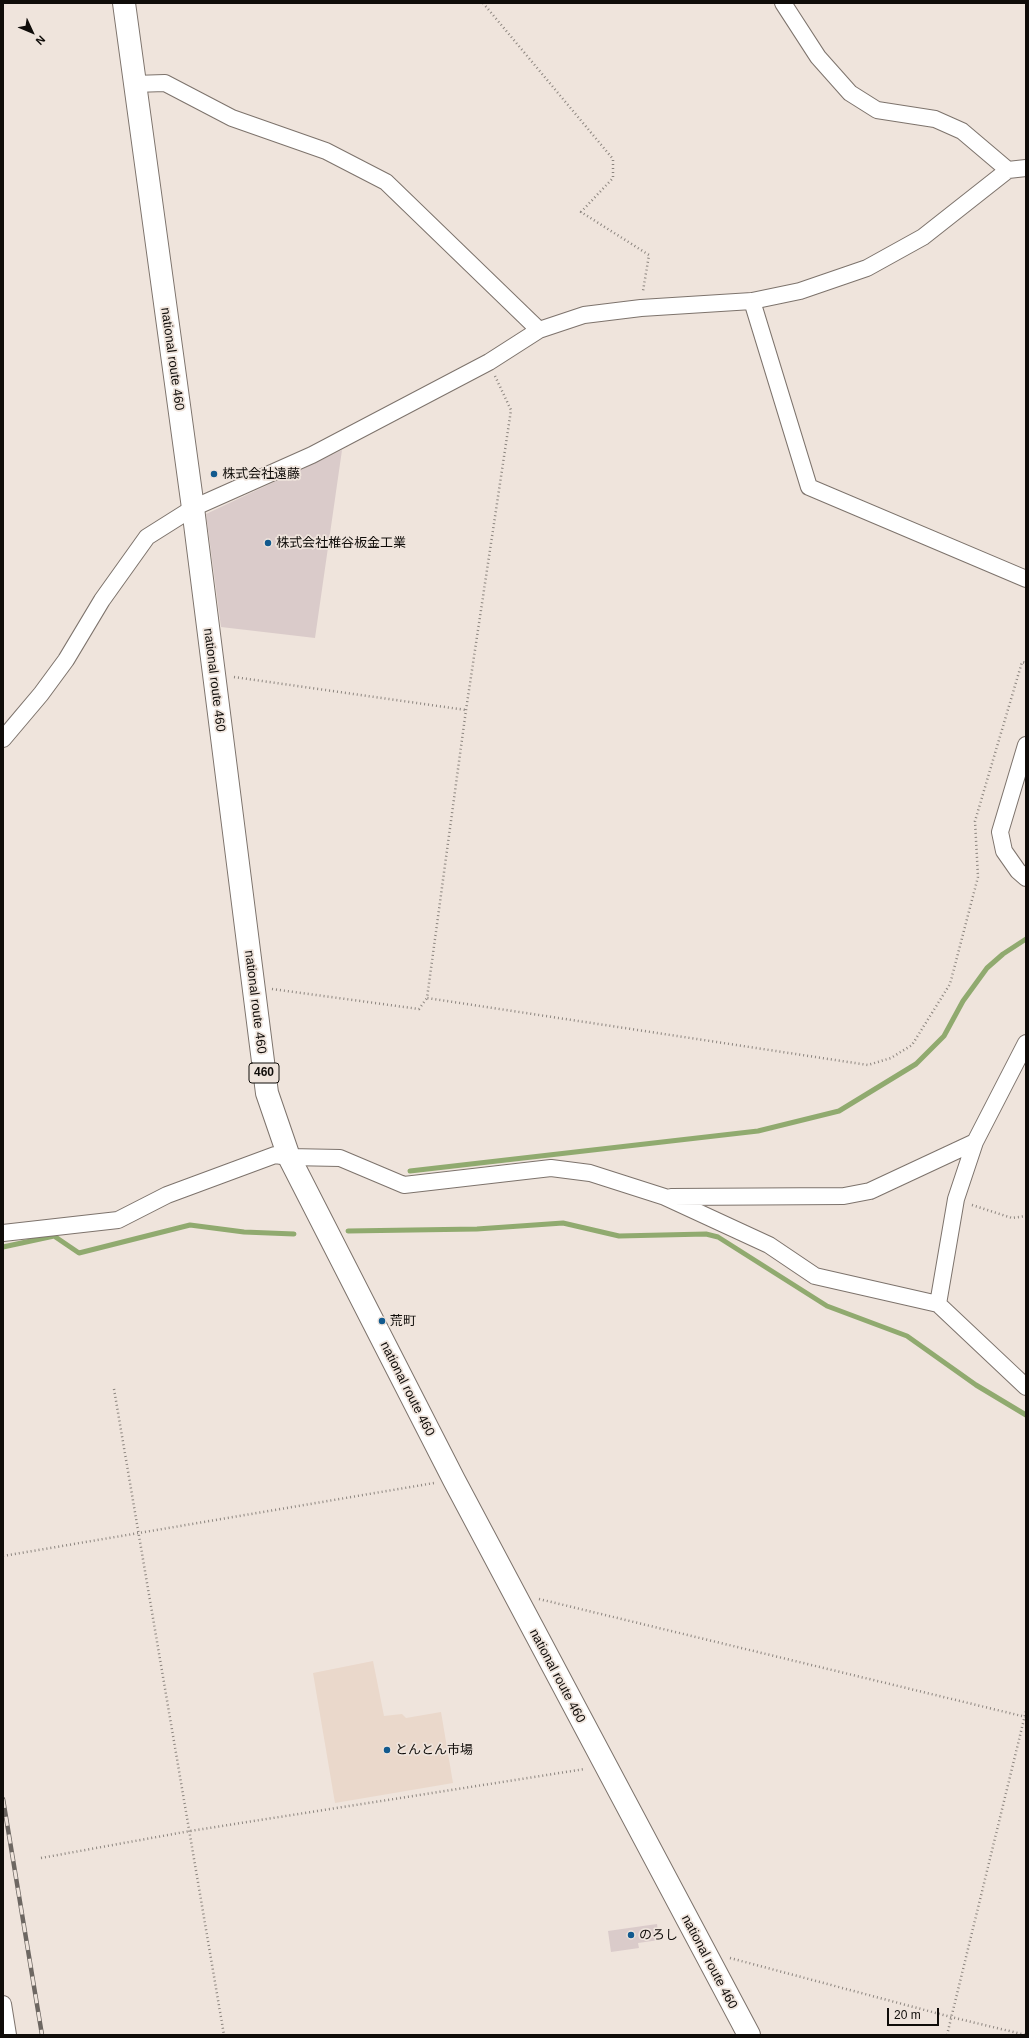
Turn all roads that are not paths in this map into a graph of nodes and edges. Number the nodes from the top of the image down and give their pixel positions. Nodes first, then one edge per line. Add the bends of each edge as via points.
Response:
1 (124, 3) edge
2 (783, 3) edge
3 (134, 84) junction
4 (1026, 168) edge
5 (1008, 170) junction
6 (752, 301) junction
7 (539, 330) junction
8 (192, 508) junction
9 (1026, 579) edge
10 (3, 739) edge
11 (1026, 745) edge
12 (1026, 878) edge
13 (1026, 1043) edge
14 (975, 1142) junction
15 (289, 1157) junction
16 (666, 1197) junction
17 (3, 1233) edge
18 (938, 1304) junction
19 (1026, 1387) edge
20 (3, 2004) edge
21 (8, 2035) edge
22 (749, 2035) edge

1 - 3 highway, national route 460 / 460
2 - 5 street via 818,57 850,93 877,110 935,119 962,131
3 - 7 street via 166,83 232,118 326,151 386,182
3 - 8 highway, national route 460 / 460
4 - 5 street
5 - 6 street via 923,237 867,268 800,291
6 - 7 street via 641,308 584,315
6 - 9 street via 809,487
7 - 8 street via 489,362 312,455
8 - 10 street via 147,537 102,600 66,660
8 - 15 highway, national route 460 / 460 via 267,1093
11 - 12 street via 1000,832 1004,851
13 - 14 street
14 - 16 street via 870,1191 844,1196
14 - 18 street via 956,1199
15 - 16 street via 340,1158 404,1185 551,1168 590,1173
15 - 17 street via 275,1155 237,1168 167,1195 118,1220
15 - 22 highway, national route 460 / 460 via 454,1480
16 - 18 street via 769,1245 815,1276
18 - 19 street
20 - 21 street

